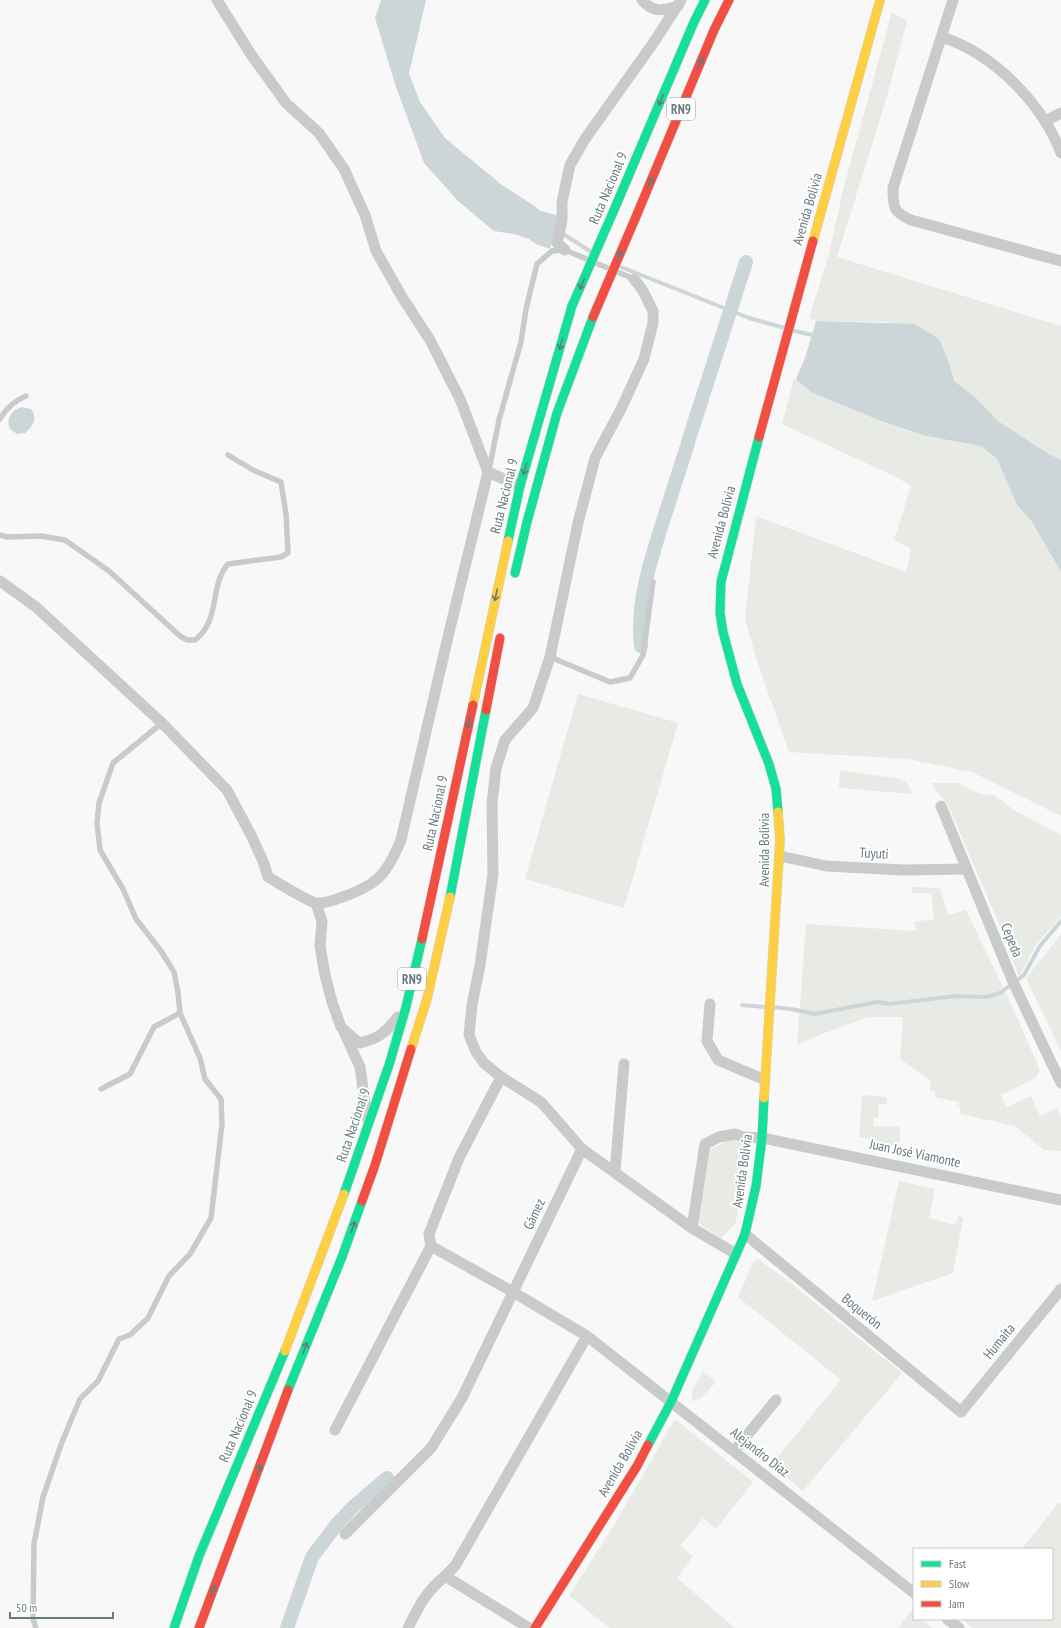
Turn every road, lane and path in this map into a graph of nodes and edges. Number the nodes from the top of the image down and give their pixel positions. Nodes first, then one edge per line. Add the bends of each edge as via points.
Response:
1 (217, 0) edge
2 (642, 0) edge
3 (705, 0) edge
4 (729, 0) edge
5 (880, 0) edge
6 (953, 0) edge
7 (680, 3) edge
8 (942, 37) junction
9 (1061, 113) edge
10 (1045, 121) junction
11 (1061, 153) edge
12 (565, 250) junction
13 (1061, 261) edge
14 (634, 279) joint
15 (26, 396) dead end
16 (0, 419) edge
17 (228, 455) dead end
18 (488, 472) junction
19 (520, 486) junction
20 (0, 535) edge
21 (0, 581) edge
22 (513, 581) dead end
23 (653, 582) dead end
24 (502, 626) dead end
25 (550, 657) junction
26 (162, 723) junction
27 (941, 806) dead end
28 (780, 856) junction
29 (967, 869) junction
30 (316, 903) junction
31 (710, 1004) dead end
32 (406, 1007) junction
33 (180, 1013) junction
34 (341, 1026) junction
35 (624, 1064) dead end
36 (501, 1077) junction
37 (765, 1080) junction
38 (1061, 1083) edge
39 (101, 1089) dead end
40 (368, 1125) junction
41 (762, 1138) junction
42 (582, 1149) junction
43 (615, 1172) junction
44 (1061, 1200) edge
45 (692, 1228) junction
46 (744, 1234) junction
47 (431, 1246) junction
48 (736, 1254) junction
49 (1061, 1288) edge
50 (513, 1292) junction
51 (587, 1336) junction
52 (776, 1400) dead end
53 (671, 1402) junction
54 (961, 1412) joint
55 (334, 1430) dead end
56 (734, 1451) junction
57 (345, 1534) dead end
58 (445, 1576) junction
59 (913, 1592) edge
60 (948, 1620) edge
61 (36, 1628) edge
62 (174, 1628) edge
63 (199, 1628) edge
64 (408, 1628) edge
65 (529, 1628) edge
66 (535, 1628) edge
67 (959, 1628) edge

1 - 18 street via 250,53 286,103 319,134 344,168 365,215 376,251 430,340 460,399
2 - 7 street via 656,10 664,11
3 -> 19 main road, Ruta Nacional 9 / RN9, bridge via 572,306
22 -> 4 main road, Ruta Nacional 9 / RN9, bridge via 557,413 593,317
5 - 28 main road, Avenida Bolivia via 780,357 721,582 720,613 723,632 737,684 776,788
6 - 8 street
7 - 12 street via 585,139 570,165 557,243
8 - 10 street via 976,53 1000,70 1022,91
8 - 13 street via 893,188 896,211 911,220
9 - 10 street
10 - 11 street
12 - 14 lane
12 - 18 lane via 552,251 537,264 521,342 499,420
14 - 25 street via 653,310 653,323 644,359 595,458 578,523
15 - 16 lane via 17,400
17 - 20 lane via 253,470 281,482 288,553 282,557 228,564 221,572 212,616 203,634 195,640 187,640 180,636 109,571 65,540 41,536
18 - 19 street
18 - 30 street via 401,840 393,860 377,880 348,895
19 -> 32 main road, Ruta Nacional 9 / RN9
21 - 26 street via 36,607
23 - 25 lane via 643,655 630,678 610,682
63 -> 24 main road, RN9 via 294,1375 342,1257 401,1085 425,1006 458,861
25 - 36 street via 533,708 505,740 496,768 492,804 493,874 469,1035 484,1063
26 - 30 street via 226,790 251,835 268,877
26 - 33 lane via 114,763 99,803 97,824 100,850 123,889 136,919 174,972
27 - 29 street, Cepeda
28 - 29 street, Tuyuti via 826,866 903,870
28 - 37 main road, Avenida Bolivia
29 - 38 street, Cepeda via 1013,982
30 - 34 street via 322,921 320,946 325,975
31 - 37 street via 707,1041 718,1060
32 - 34 street via 389,1029 373,1040 359,1042
32 - 40 main road, Ruta Nacional 9 / RN9
33 - 39 lane via 154,1027 130,1074
33 - 61 lane via 200,1058 205,1079 221,1100 222,1124 211,1218 190,1254 169,1276 148,1318 130,1335 119,1339 98,1381 80,1399 43,1497 34,1544
34 - 40 street via 360,1066
35 - 43 street
36 - 42 street via 541,1102
36 - 47 street via 458,1158 429,1234
37 - 41 main road, Avenida Bolivia
40 - 62 main road, Ruta Nacional 9 / RN9 via 331,1231 276,1374 199,1556
41 - 44 street, Juan José Viamonte
41 - 45 street, Juan José Viamonte via 735,1134 719,1137 705,1144
41 - 46 main road, Avenida Bolivia via 756,1186
42 - 43 street
42 - 50 street, Gámez
43 - 45 street
45 - 48 street
46 - 48 main road, Avenida Bolivia
46 - 54 street, Boquerón
47 - 50 street, Alejandro Díaz
47 - 55 street
48 - 53 main road, Avenida Bolivia
49 - 54 street, Humaita
50 - 51 street, Alejandro Díaz
50 - 57 street, Gámez via 462,1398 431,1448
51 - 53 street, Alejandro Díaz
51 - 58 street via 455,1566
52 - 56 street
53 - 56 street, Alejandro Díaz
53 - 66 main road, Avenida Bolivia via 637,1466
56 - 59 street, Alejandro Díaz
58 - 64 street via 431,1588
58 - 65 street
60 - 67 street

